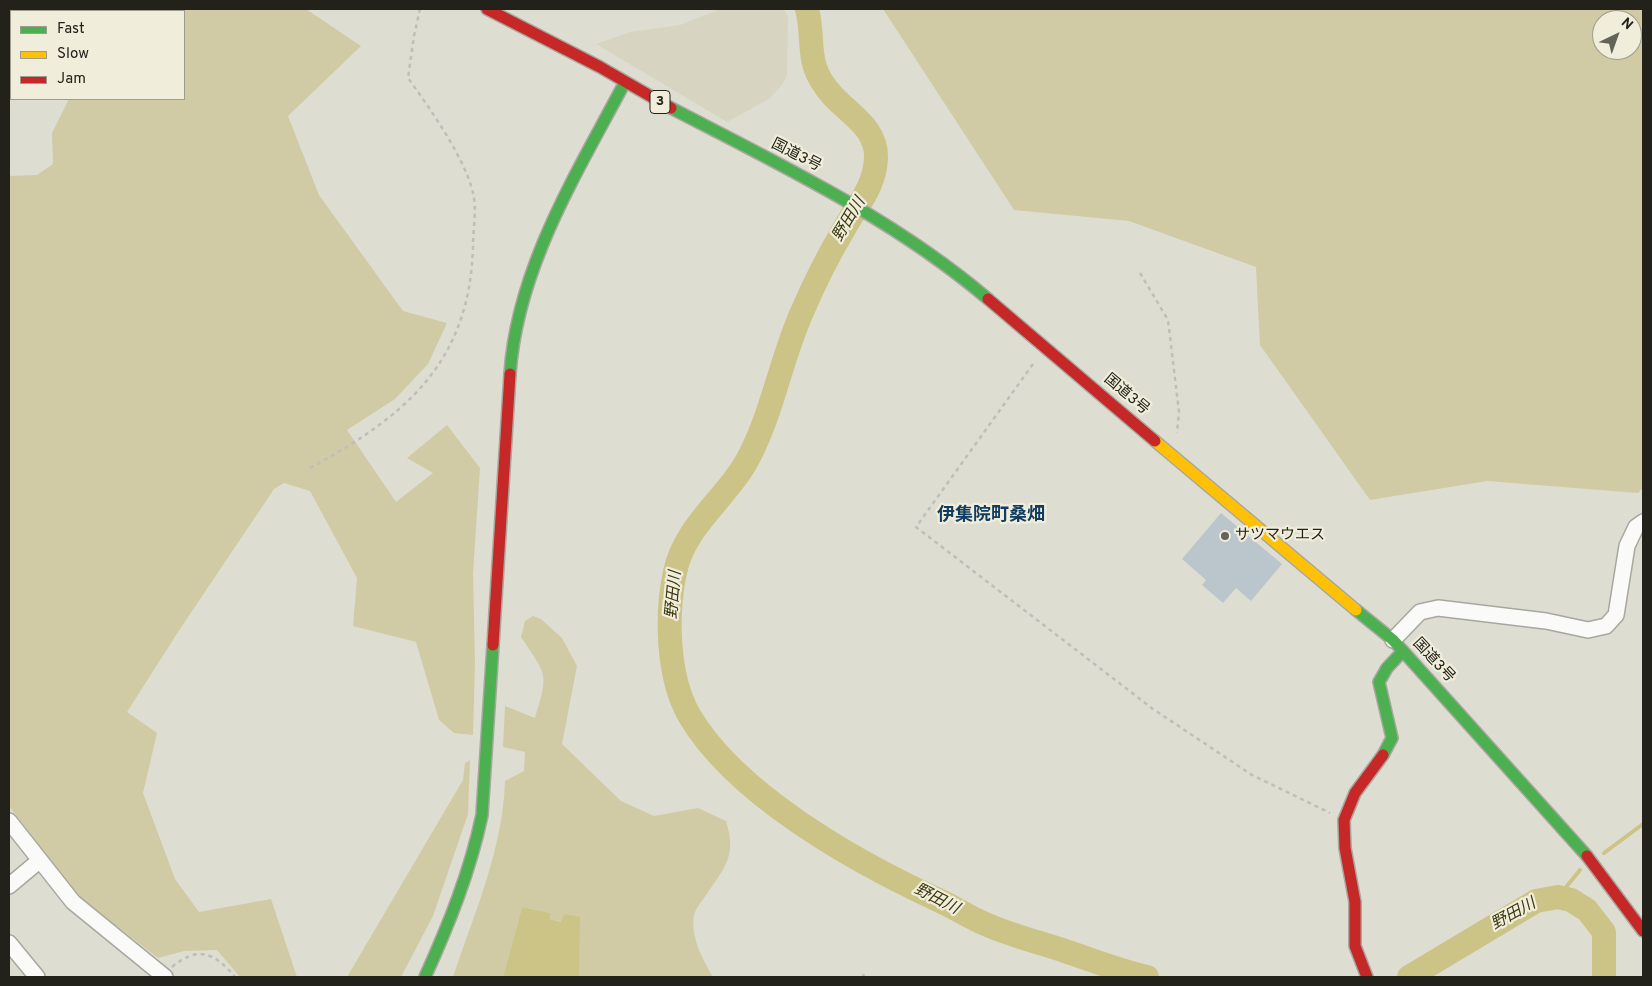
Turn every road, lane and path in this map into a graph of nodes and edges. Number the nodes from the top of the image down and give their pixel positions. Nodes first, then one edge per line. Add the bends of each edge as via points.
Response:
1 (420, 9) edge
2 (487, 9) edge
3 (625, 82) junction
4 (1140, 273) dead end
5 (1046, 347) junction
6 (1176, 457) junction
7 (310, 468) dead end
8 (1643, 522) edge
9 (1398, 646) junction
10 (1344, 820) junction
11 (9, 821) edge
12 (40, 860) junction
13 (9, 886) edge
14 (1643, 931) edge
15 (9, 943) edge
16 (164, 976) edge
17 (37, 977) edge
18 (235, 977) edge
19 (425, 977) edge
20 (1367, 977) edge

1 - 7 path via 408,78 464,166 473,194 470,292 438,368 413,398 337,453
2 - 3 main road, 国道3号 / 3
3 - 5 main road, 国道3号 / 3 via 835,193 886,224 967,281
3 - 19 main road via 546,239 517,322 511,362 482,815 477,844 458,906
4 - 6 path via 1168,320 1179,412
5 - 6 main road, 国道3号 / 3
5 - 10 path via 916,527 1153,709 1252,775
6 - 9 main road, 国道3号 / 3
8 - 9 street via 1636,527 1627,546 1616,614 1606,626 1588,630 1546,621 1438,608 1420,612
9 - 10 main road via 1379,682 1392,738 1355,793
9 - 14 main road, 国道3号 / 3 via 1600,869
10 - 20 main road via 1345,848 1355,902 1355,946
11 - 12 street
12 - 13 street
12 - 16 street via 73,902
15 - 17 street
16 - 18 path via 186,955 203,953 222,962

